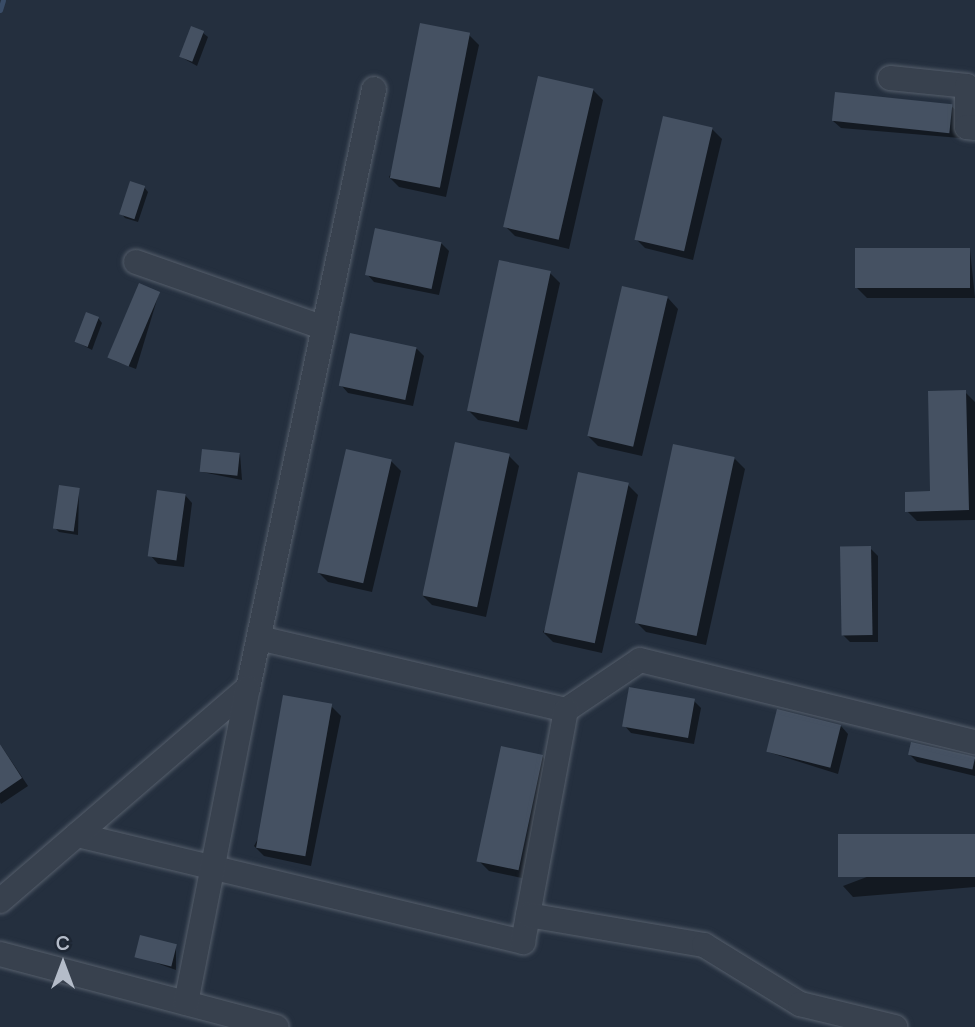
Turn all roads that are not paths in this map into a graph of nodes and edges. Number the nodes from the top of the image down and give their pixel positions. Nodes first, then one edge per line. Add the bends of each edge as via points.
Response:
1 (890, 78) dead end
2 (374, 89) dead end
3 (975, 128) edge
4 (135, 262) dead end
5 (324, 328) junction
6 (259, 638) junction
7 (248, 688) junction
8 (566, 710) junction
9 (975, 742) edge
10 (77, 835) junction
11 (213, 867) junction
12 (0, 901) edge
13 (528, 915) junction
14 (0, 954) edge
15 (186, 1003) junction
16 (277, 1027) edge
17 (895, 1027) edge

1 - 3 street via 967,86 967,127
2 - 5 street
4 - 5 street
5 - 6 street
6 - 7 street
6 - 8 street
7 - 10 street
7 - 11 street
8 - 9 street via 640,660
8 - 13 street
10 - 11 street
10 - 12 street
11 - 13 street via 523,942
11 - 15 street
13 - 17 street via 704,945 800,1004
14 - 15 street
15 - 16 street

